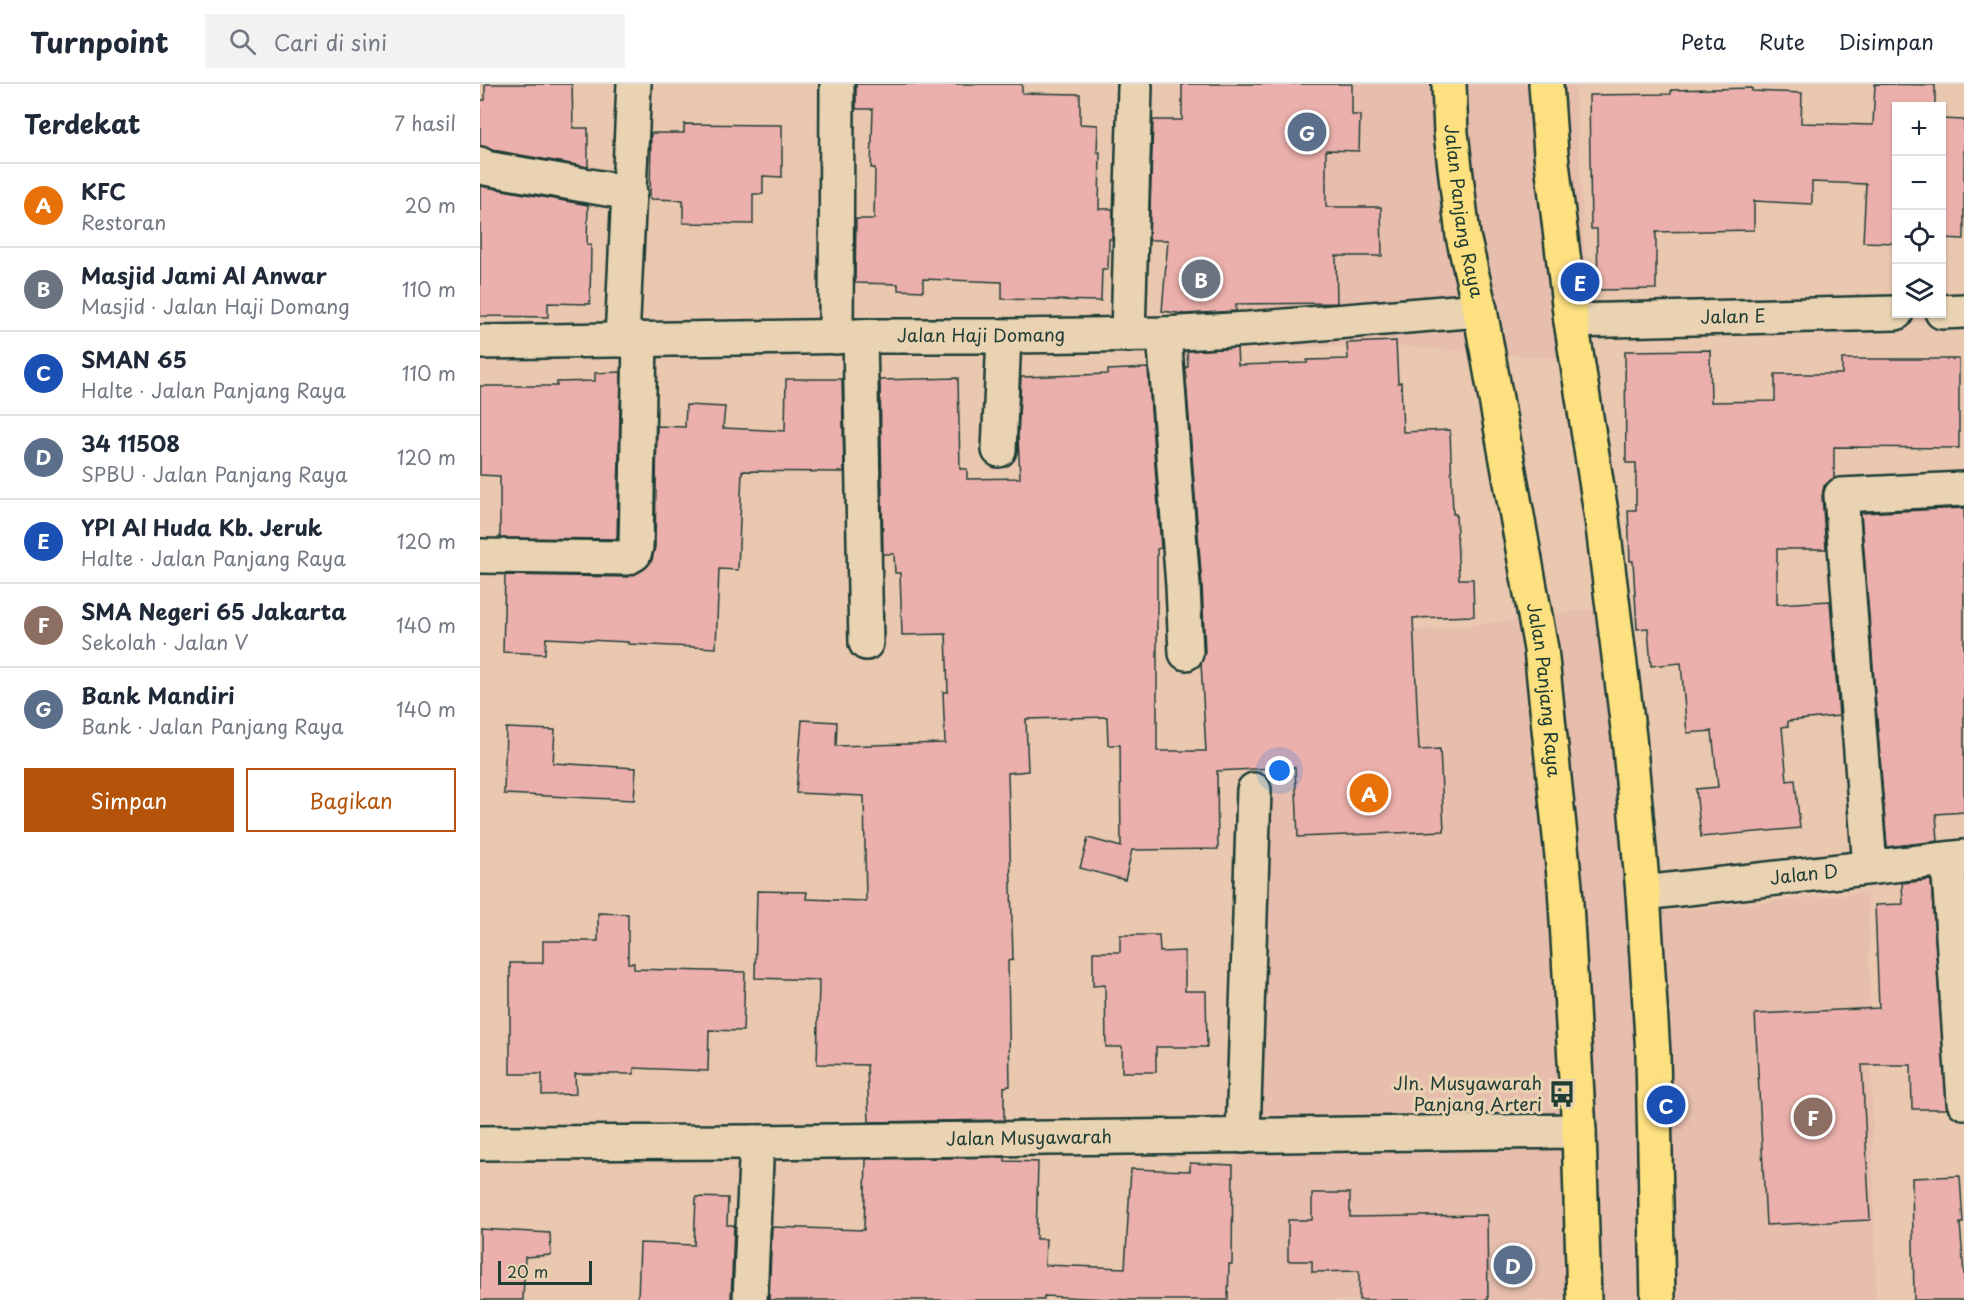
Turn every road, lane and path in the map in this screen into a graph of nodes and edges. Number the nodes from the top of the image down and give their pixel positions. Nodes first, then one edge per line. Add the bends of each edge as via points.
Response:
1 (634, 84) edge
2 (837, 84) edge
3 (1449, 84) edge
4 (1546, 84) edge
5 (1135, 87) dead end
6 (480, 164) edge
7 (630, 193) junction
8 (1480, 310) junction
9 (1964, 311) edge
10 (1946, 312) edge
11 (1892, 313) edge
12 (1571, 321) junction
13 (1128, 334) junction
14 (1164, 334) junction
15 (848, 336) junction
16 (1004, 336) junction
17 (631, 340) junction
18 (480, 342) edge
19 (999, 450) dead end
20 (1964, 489) edge
21 (480, 556) edge
22 (866, 643) dead end
23 (1186, 653) dead end
24 (1254, 790) dead end
25 (1956, 858) edge
26 (1870, 867) junction
27 (1643, 893) junction
28 (1964, 1102) edge
29 (1579, 1131) junction
30 (1243, 1136) junction
31 (755, 1142) junction
32 (480, 1143) edge
33 (750, 1300) edge
34 (1584, 1300) edge
35 (1658, 1300) edge

1 - 7 street
2 - 15 street
3 - 8 main road, Jalan Panjang Raya via 1463,236
4 - 12 main road
5 - 13 street
6 - 7 street
7 - 17 street
8 - 14 street, Jalan Haji Domang
8 - 29 main road, Jalan Panjang Raya via 1541,649 1565,886
9 - 10 street
11 - 12 street, Jalan E
12 - 27 main road via 1602,519
13 - 14 street, Jalan Haji Domang
13 - 16 street, Jalan Haji Domang
14 - 23 street
15 - 16 street, Jalan Haji Domang
15 - 17 street, Jalan Haji Domang
15 - 22 street
16 - 19 street
17 - 18 street, Jalan Haji Domang
17 - 21 street via 634,554 627,558
20 - 26 street via 1841,495
24 - 30 street
25 - 26 street, Jalan D
25 - 28 street
26 - 27 street, Jalan D
27 - 35 main road via 1653,1054
29 - 30 street, Jalan Musyawarah
29 - 34 main road, Jalan Panjang Raya
30 - 31 street, Jalan Musyawarah
31 - 32 street, Jalan Musyawarah
31 - 33 street

